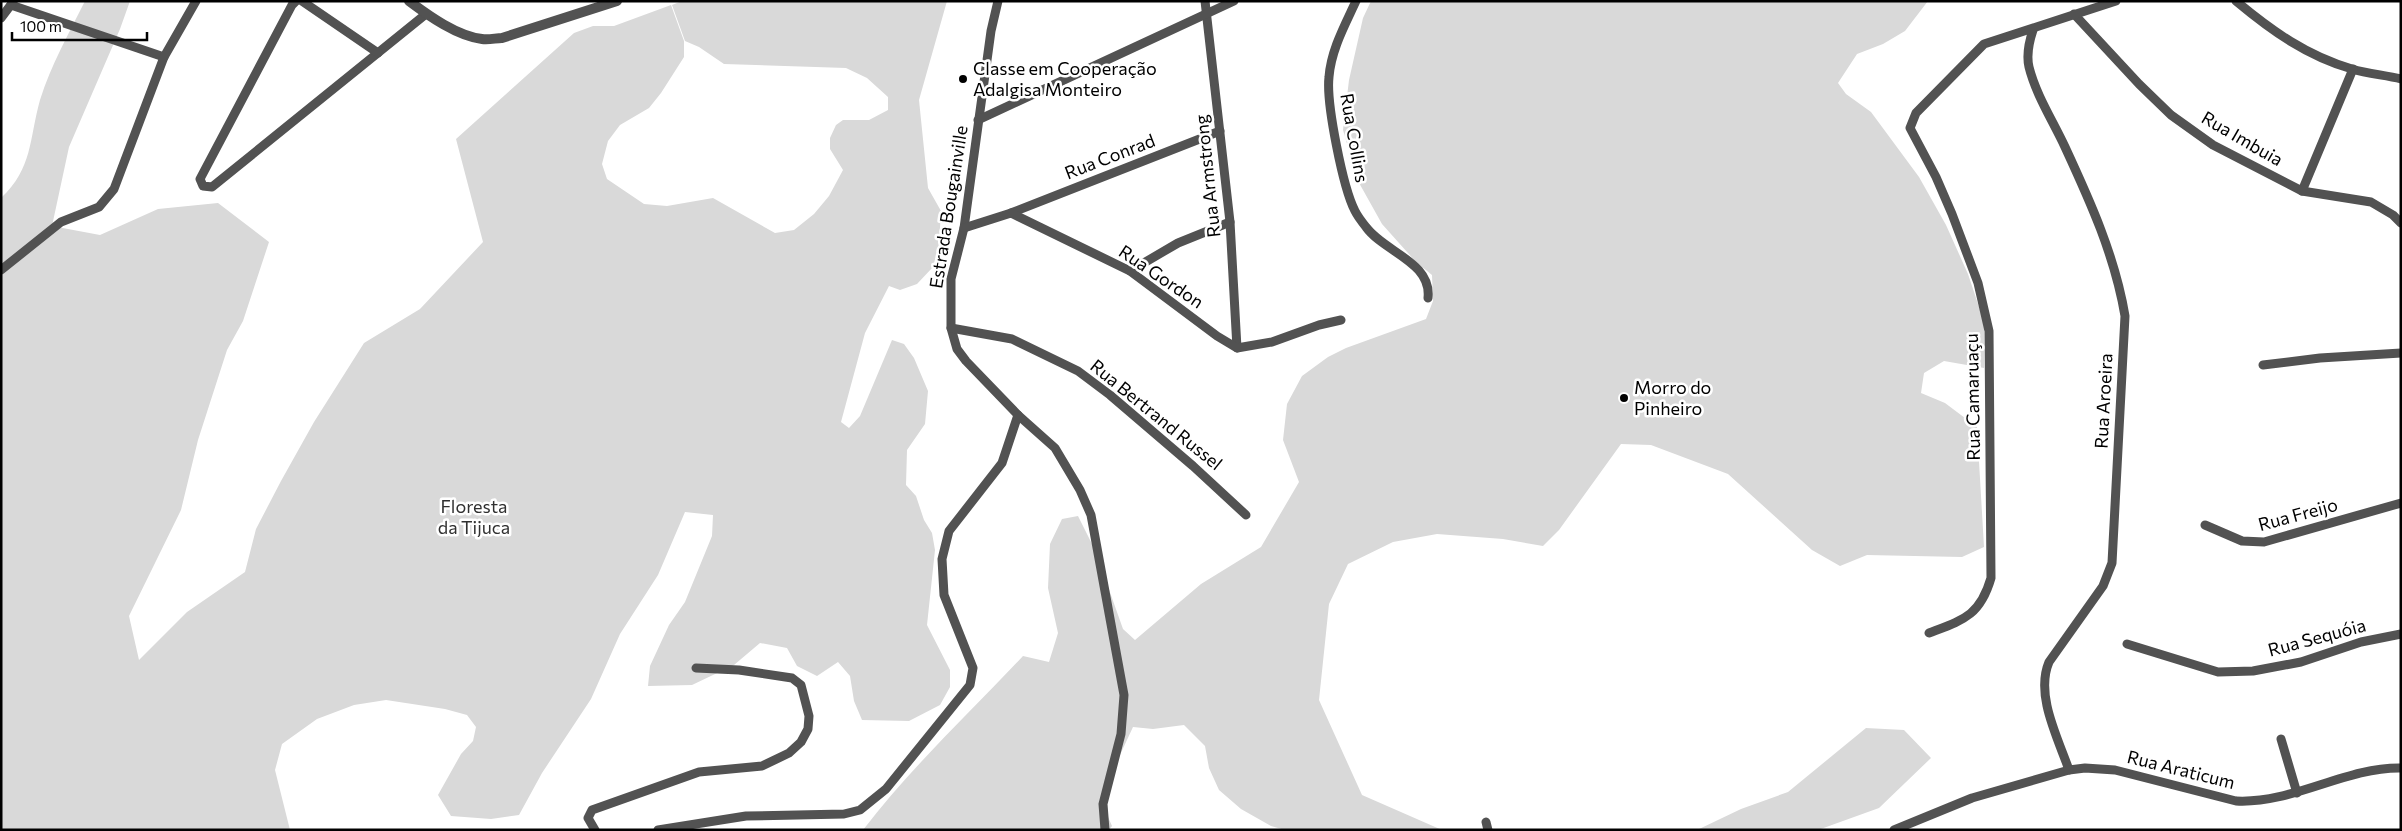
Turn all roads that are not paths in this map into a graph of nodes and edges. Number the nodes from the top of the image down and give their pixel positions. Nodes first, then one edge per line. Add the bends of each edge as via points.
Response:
1 (196, 1) edge
2 (296, 1) edge
3 (302, 1) edge
4 (409, 1) edge
5 (617, 1) edge
6 (998, 1) edge
7 (1205, 1) edge
8 (1234, 1) edge
9 (1356, 1) edge
10 (2116, 1) edge
11 (2236, 1) edge
12 (12, 3) edge
13 (426, 14) junction
14 (1206, 14) junction
15 (2074, 14) junction
16 (1, 18) edge
17 (2033, 30) junction
18 (378, 53) junction
19 (164, 57) junction
20 (2353, 70) junction
21 (2401, 79) edge
22 (978, 120) junction
23 (1220, 131) junction
24 (2302, 190) junction
25 (1011, 212) junction
26 (1230, 222) junction
27 (2401, 223) edge
28 (964, 228) junction
29 (1, 270) edge
30 (1130, 271) junction
31 (1428, 298) dead end
32 (1341, 320) dead end
33 (951, 328) junction
34 (1237, 348) junction
35 (2401, 353) edge
36 (2262, 366) dead end
37 (1018, 415) junction
38 (2401, 503) edge
39 (1246, 515) dead end
40 (2206, 525) dead end
41 (1929, 633) dead end
42 (2401, 634) edge
43 (2126, 644) dead end
44 (696, 668) dead end
45 (2281, 739) dead end
46 (2401, 768) edge
47 (2069, 770) junction
48 (2297, 793) junction
49 (595, 830) edge
50 (658, 830) edge
51 (1105, 830) edge
52 (1894, 830) edge

1 - 19 street
2 - 18 street via 200,179 203,186 212,187
3 - 18 street
4 - 13 street
5 - 13 street via 502,38 470,36
6 - 22 street, Estrada Bougainville
7 - 14 street, Rua Armstrong
8 - 14 street
9 - 31 street, Rua Collins via 1339,39 1328,93 1347,192 1355,212 1379,242 1408,260 1425,277
10 - 15 street
11 - 20 street via 2291,43
12 - 16 street
12 - 19 street
13 - 18 street
14 - 22 street
14 - 23 street, Rua Armstrong
15 - 17 street
15 - 24 street, Rua Imbuia via 2172,115 2213,145
17 - 41 street, Rua Camaruaçu via 1984,44 1916,113 1910,128 1952,214 1978,283 1989,330 1991,578 1987,593 1965,619
17 - 47 street, Rua Aroeira via 2027,51 2029,67 2109,251 2120,287 2124,316 2112,563 2103,586 2045,671 2048,705
19 - 29 street via 114,189 100,207 61,222
20 - 21 street
20 - 24 street
22 - 28 street, Estrada Bougainville
23 - 25 street, Rua Conrad
23 - 26 street, Rua Armstrong
24 - 27 street, Rua Imbuia via 2371,202
25 - 28 street
25 - 30 street, Rua Gordon
26 - 30 street via 1178,242
26 - 34 street, Rua Armstrong
28 - 33 street, Estrada Bougainville via 951,278
30 - 34 street, Rua Gordon
32 - 34 street via 1272,342
33 - 37 street, Estrada Bougainville via 957,349 966,361
33 - 39 street, Rua Bertrand Russel via 1012,339 1078,372 1178,453
35 - 36 street via 2320,358
37 - 50 street via 1002,463 949,531 942,559 944,595 973,668 970,686 886,789 860,810 844,814 746,816
37 - 51 street, Estrada Bougainville via 1062,458 1090,515 1098,549 1124,695 1121,734 1103,804
38 - 40 street, Rua Freijo via 2264,542 2236,539
42 - 43 street, Rua Sequóia via 2361,642 2301,662 2253,671 2218,672
44 - 49 street via 792,678 801,685 809,716 808,729 801,742 789,753 762,766 699,772 592,810 588,818
45 - 48 street
46 - 48 street, Rua Araticum via 2372,772
47 - 48 street, Rua Araticum via 2115,770 2236,801 2248,802
47 - 52 street, Rua Araticum via 1972,798

